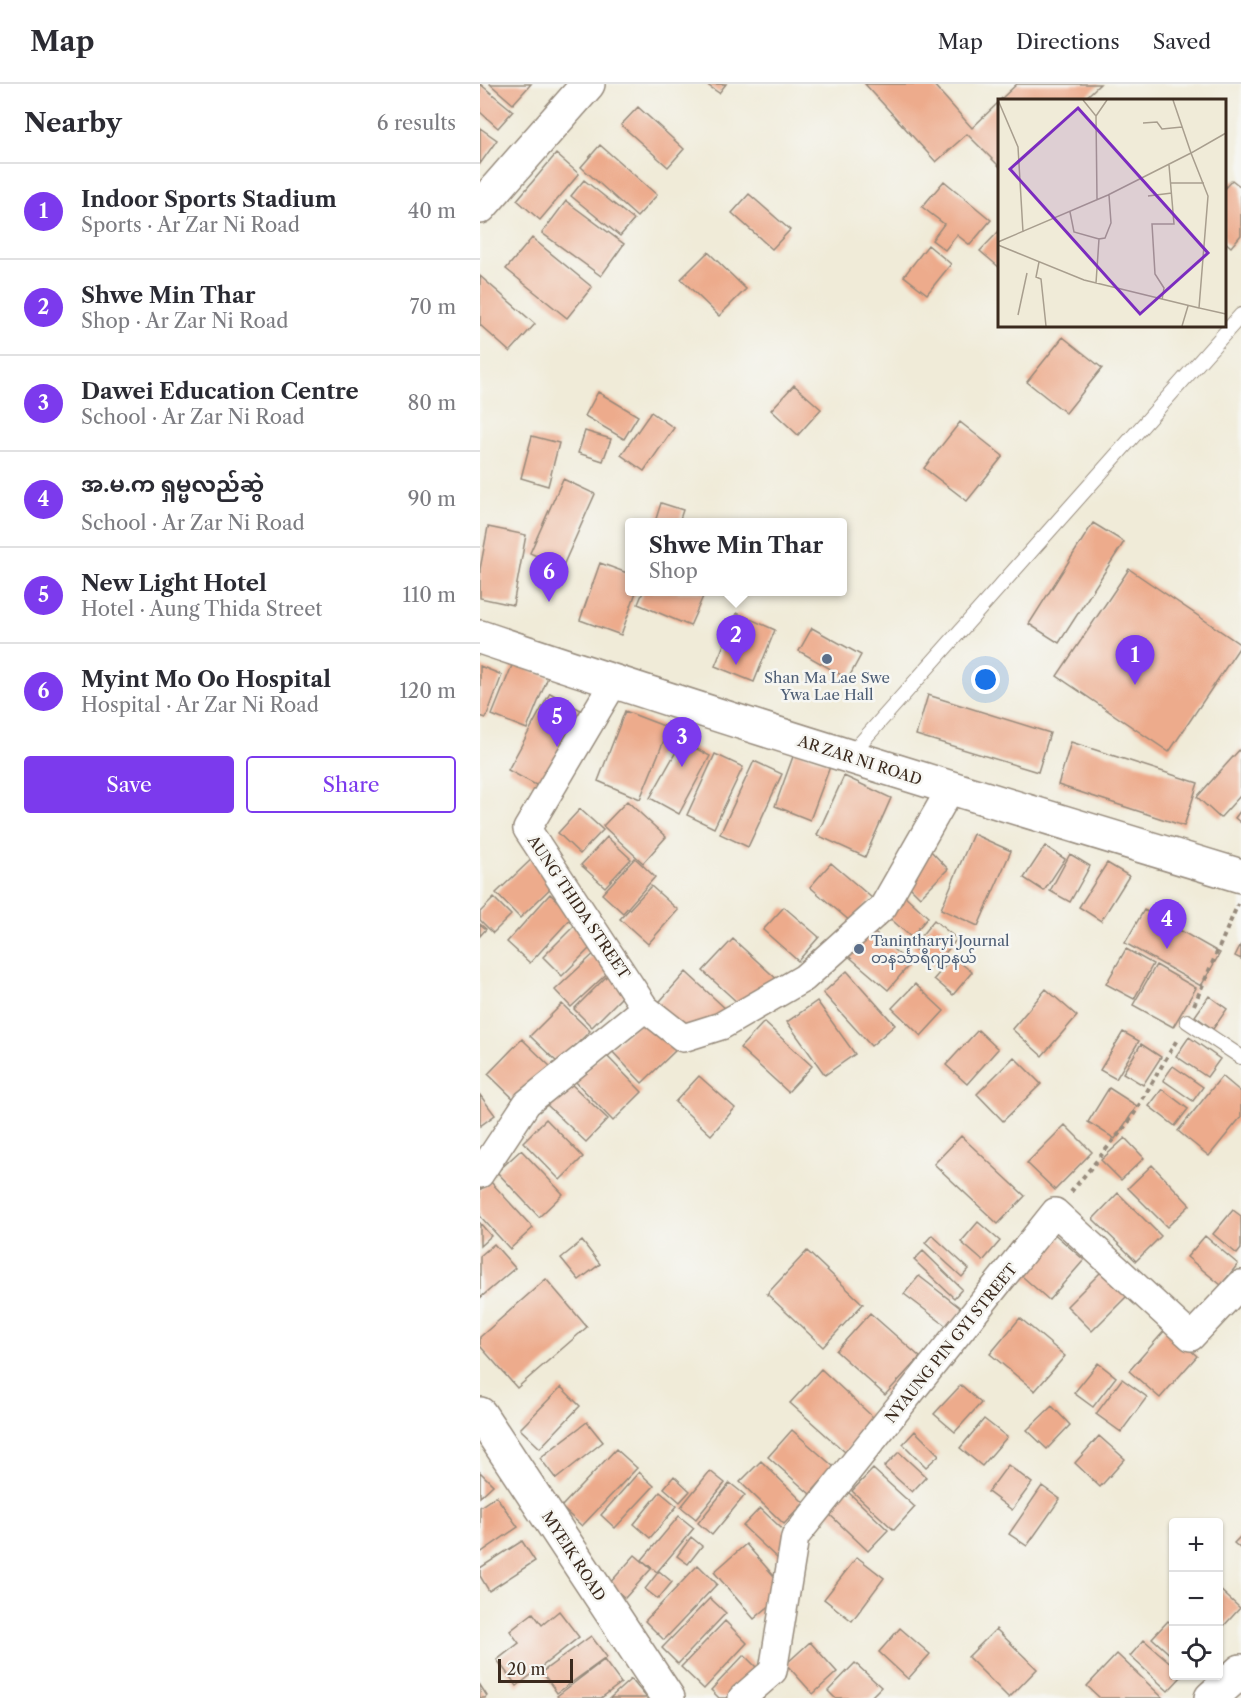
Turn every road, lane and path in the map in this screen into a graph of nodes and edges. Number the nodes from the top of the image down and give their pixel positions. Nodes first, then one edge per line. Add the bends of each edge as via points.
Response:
1 (588, 84) edge
2 (480, 207) edge
3 (1241, 315) edge
4 (480, 637) edge
5 (614, 682) junction
6 (849, 756) junction
7 (951, 789) junction
8 (1241, 876) edge
9 (1241, 898) edge
10 (645, 1008) junction
11 (1187, 1021) junction
12 (1241, 1057) edge
13 (480, 1174) edge
14 (1055, 1212) junction
15 (1241, 1284) edge
16 (480, 1414) edge
17 (1241, 1671) edge
18 (668, 1698) edge
19 (742, 1698) edge
20 (1211, 1698) edge

1 - 2 main road
3 - 6 lane
4 - 5 main road, AR ZAR NI ROAD
5 - 6 main road, AR ZAR NI ROAD
5 - 10 street, AUNG THIDA STREET via 527,829
6 - 7 main road, AR ZAR NI ROAD
7 - 8 main road, AR ZAR NI ROAD
7 - 10 street via 883,907 804,978 721,1026 683,1038
9 - 11 path
10 - 13 street via 527,1103
11 - 12 lane
11 - 14 path via 1131,1119
14 - 15 street via 1191,1337
14 - 19 street, NYAUNG PIN GYI STREET via 795,1537 773,1671
16 - 18 main road, MYEIK ROAD
17 - 20 main road

